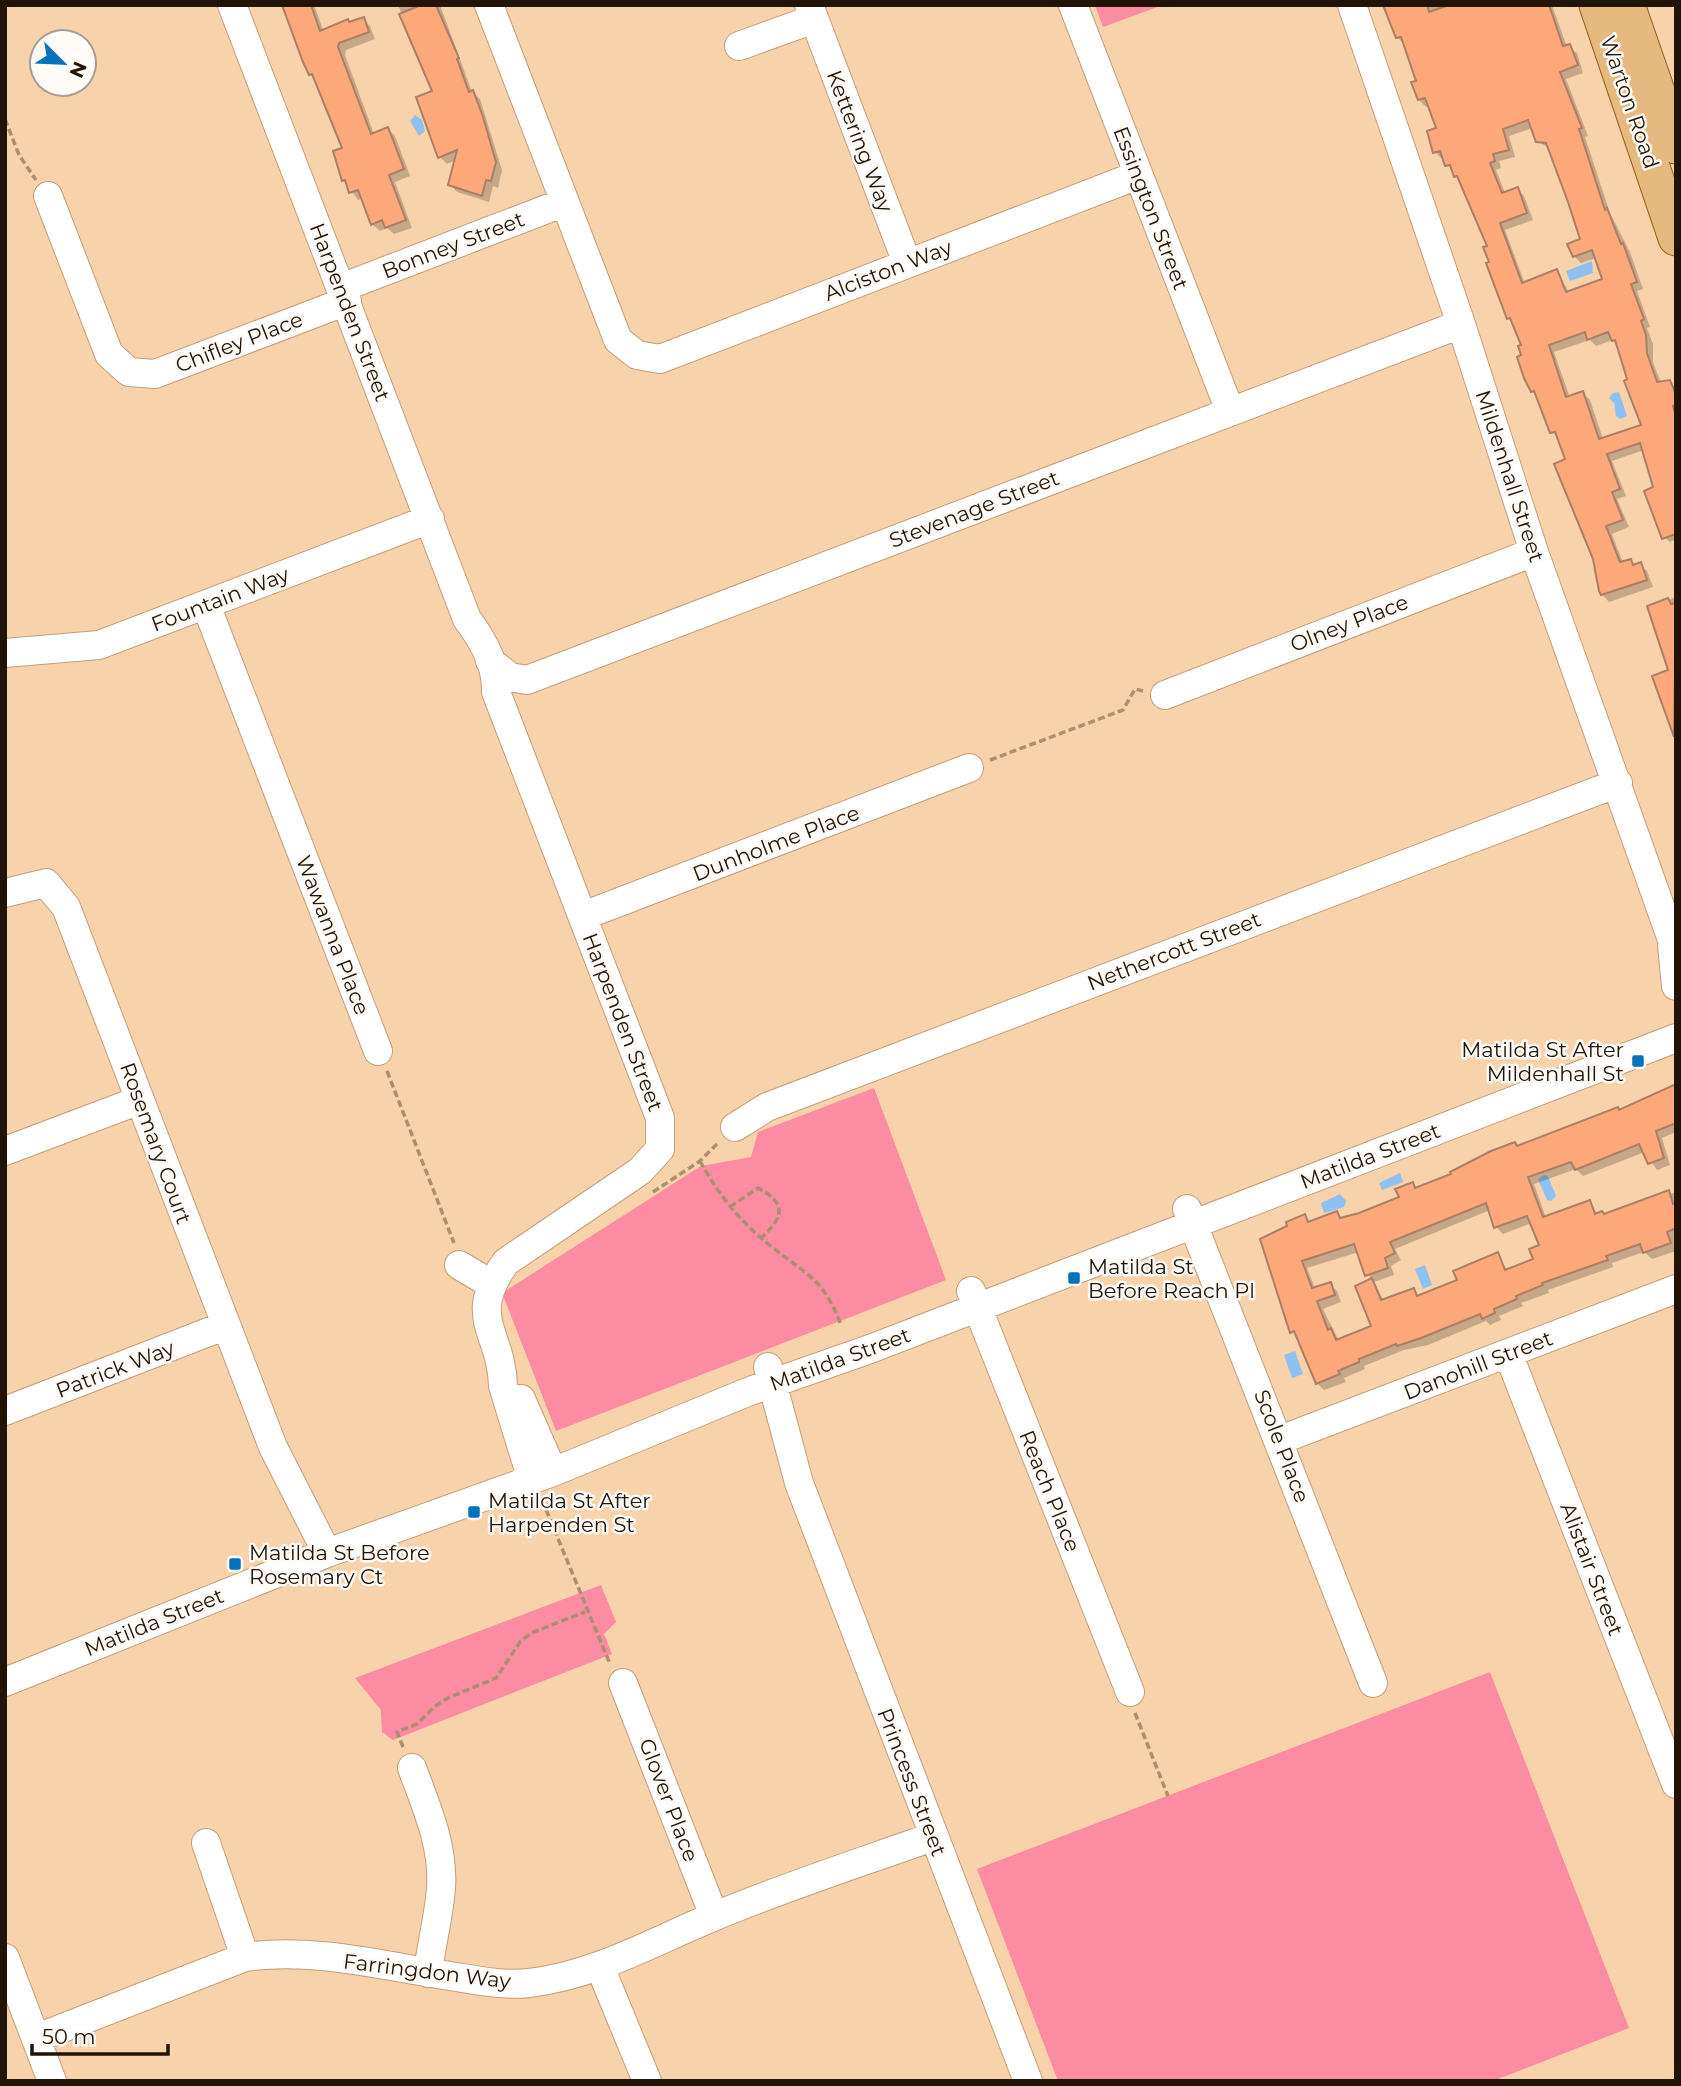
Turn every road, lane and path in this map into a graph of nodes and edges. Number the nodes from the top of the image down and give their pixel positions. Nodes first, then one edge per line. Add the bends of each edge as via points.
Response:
1 (232, 5) edge
2 (489, 5) edge
3 (1073, 5) edge
4 (1352, 5) edge
5 (1597, 5) edge
6 (1627, 5) edge
7 (811, 12) edge
8 (739, 46) dead end
9 (5, 118) edge
10 (1676, 146) edge
11 (1138, 174) junction
12 (48, 196) joint
13 (565, 202) junction
14 (1676, 238) edge
15 (907, 263) junction
16 (344, 294) junction
17 (1461, 324) junction
18 (1230, 411) junction
19 (430, 519) junction
20 (1534, 552) junction
21 (206, 605) junction
22 (467, 620) junction
23 (5, 653) edge
24 (490, 661) junction
25 (496, 692) junction
26 (1165, 695) joint
27 (968, 768) joint
28 (1618, 783) junction
29 (5, 892) edge
30 (583, 916) junction
31 (1674, 948) edge
32 (1676, 986) edge
33 (1676, 1020) edge
34 (1676, 1038) edge
35 (378, 1051) joint
36 (140, 1100) junction
37 (735, 1127) joint
38 (5, 1151) edge
39 (700, 1161) junction
40 (653, 1192) dead end
41 (730, 1207) junction
42 (1191, 1217) junction
43 (762, 1237) junction
44 (459, 1265) joint
45 (491, 1284) junction
46 (1676, 1289) edge
47 (974, 1299) junction
48 (841, 1325) dead end
49 (224, 1326) junction
50 (1508, 1353) junction
51 (758, 1379) junction
52 (5, 1410) edge
53 (1280, 1440) junction
54 (539, 1470) junction
55 (314, 1549) junction
56 (585, 1612) junction
57 (5, 1664) edge
58 (5, 1682) edge
59 (623, 1683) joint
60 (1373, 1684) dead end
61 (1129, 1692) joint
62 (412, 1768) joint
63 (1676, 1784) edge
64 (1168, 1796) dead end
65 (932, 1837) junction
66 (206, 1843) dead end
67 (714, 1916) junction
68 (245, 1957) junction
69 (5, 1958) edge
70 (600, 1968) junction
71 (428, 1973) junction
72 (37, 2038) junction
73 (52, 2081) edge
74 (647, 2081) edge
75 (1028, 2081) edge

1 - 16 street, Harpenden Street
2 - 13 street, Alciston Way
3 - 11 street, Essington Street
4 - 17 street, Mildenhall Street
5 - 14 main road, Warton Road
6 - 10 main road, Warton Road
7 - 8 street, Kettering Way
7 - 15 street, Kettering Way
9 - 12 path via 19,155
11 - 15 street, Alciston Way
11 - 18 street, Essington Street
12 - 16 street, Chifley Place via 109,354 125,382 155,374
13 - 15 street, Alciston Way via 632,366
13 - 16 street, Bonney Street
16 - 19 street, Harpenden Street
17 - 18 street, Stevenage Street
17 - 20 street, Mildenhall Street
18 - 24 street, Stevenage Street via 527,680 510,677
19 - 21 street, Fountain Way
19 - 22 street, Harpenden Street
20 - 26 street, Olney Place
20 - 28 street, Mildenhall Street
21 - 23 street, Fountain Way via 99,645
21 - 35 street, Wawanna Place
22 - 24 street, Harpenden Street
22 - 25 street, Harpenden Street via 467,638 485,683
24 - 25 street, Harpenden Street
25 - 30 street, Harpenden Street
26 - 27 path via 1135,689 1123,709
27 - 30 street, Dunholme Place
28 - 31 street, Mildenhall Street
28 - 37 street, Nethercott Street via 768,1107
29 - 36 street, Rosemary Court via 46,883 66,907
30 - 45 street, Harpenden Street via 660,1118 660,1149 640,1171 506,1262
31 - 32 street, Mildenhall Street
33 - 42 street, Matilda Street
34 - 42 street, Matilda Street
35 - 44 path via 456,1246
36 - 38 street
36 - 49 street, Rosemary Court
37 - 39 path
39 - 40 path
39 - 41 path
41 - 43 path
41 - 43 path via 758,1188 778,1203 777,1224
42 - 47 street, Matilda Street
42 - 53 street, Scole Place
43 - 48 path via 825,1289
44 - 45 street
45 - 54 street via 486,1306 489,1332 503,1370 503,1386
46 - 50 street, Danohill Street
47 - 51 street, Matilda Street
47 - 61 street, Reach Place
49 - 52 street, Patrick Way
49 - 55 street, Rosemary Court via 273,1447 285,1498
50 - 53 street, Danohill Street
50 - 63 street, Alistair Street
51 - 54 street, Matilda Street
51 - 65 street, Princess Street
53 - 60 street, Scole Place
54 - 55 street, Matilda Street
54 - 56 path
55 - 57 street, Matilda Street
55 - 58 street, Matilda Street
56 - 59 path via 606,1660
56 - 62 path via 531,1633 496,1678 448,1698 417,1724 397,1732
59 - 67 street, Glover Place
61 - 64 path
62 - 71 street via 441,1868
65 - 67 street, Farringdon Way
65 - 75 street, Princess Street
66 - 68 street
67 - 70 street, Farringdon Way
68 - 71 street, Farringdon Way via 294,1954
68 - 72 street, Farringdon Way
69 - 72 street
70 - 71 street, Farringdon Way via 528,1983
70 - 74 street
72 - 73 street

